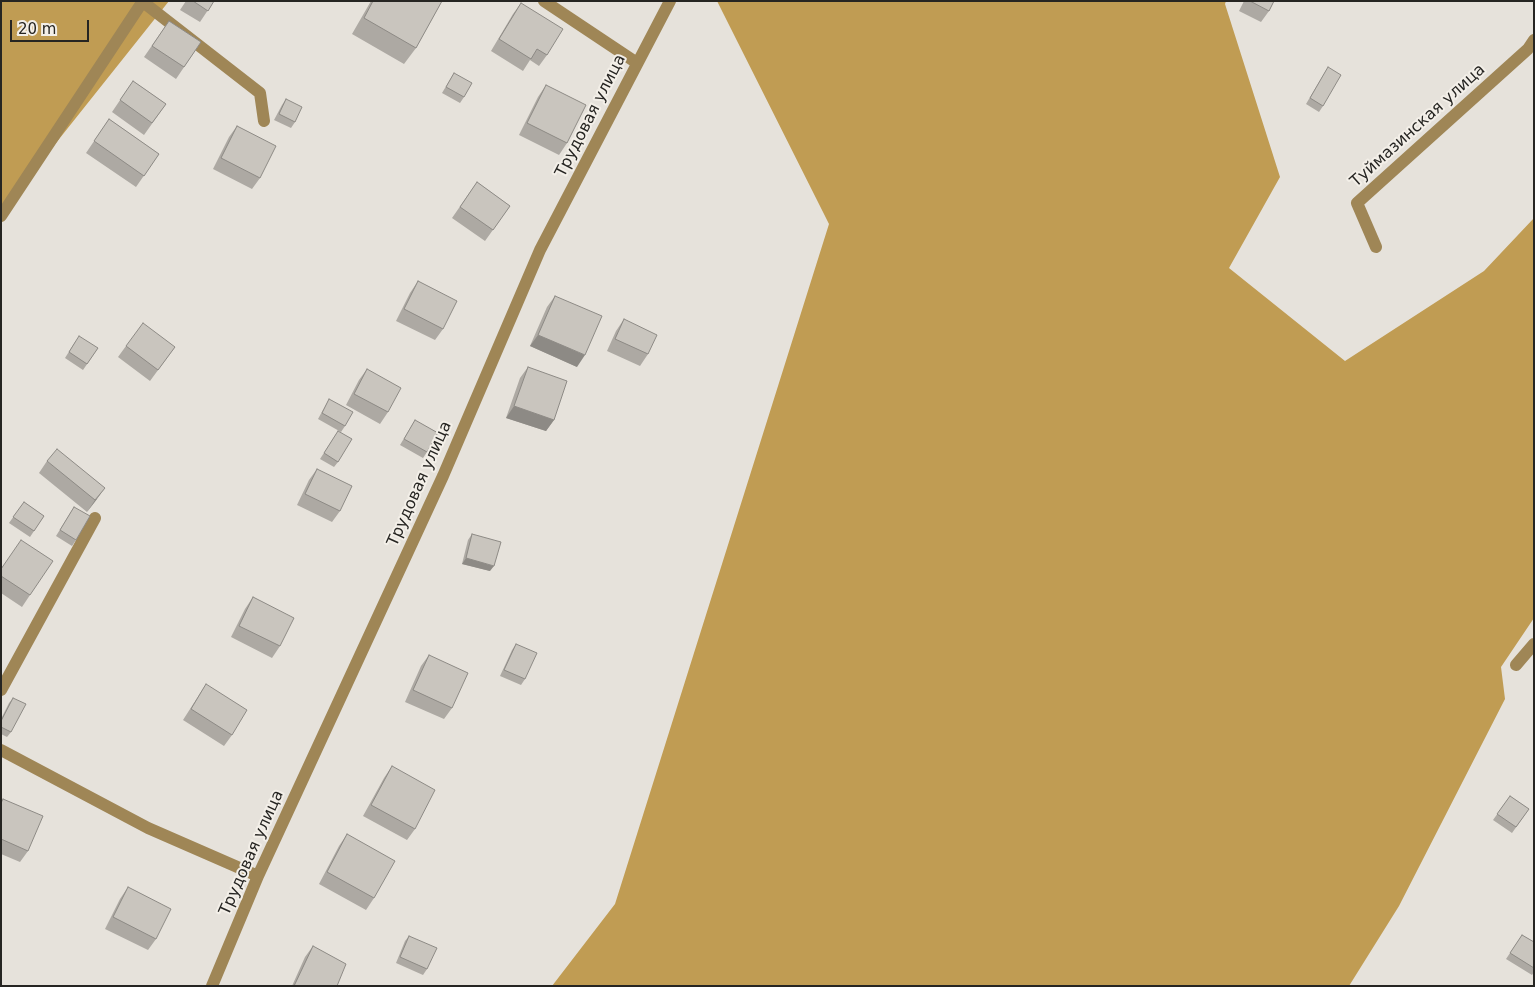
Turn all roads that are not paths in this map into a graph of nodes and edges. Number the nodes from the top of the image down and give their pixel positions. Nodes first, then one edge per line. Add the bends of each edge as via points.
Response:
1 (143, 1) edge
2 (544, 1) edge
3 (670, 1) edge
4 (1534, 40) edge
5 (637, 63) junction
6 (264, 121) dead end
7 (1, 216) edge
8 (1376, 247) dead end
9 (94, 518) dead end
10 (1534, 644) edge
11 (1516, 665) dead end
12 (1, 690) edge
13 (1, 750) edge
14 (258, 876) junction
15 (212, 986) edge

1 - 6 street via 260,93
1 - 7 street
2 - 5 street
3 - 5 street, Трудовая улица
4 - 8 street, Туймазинская улица via 1528,49 1357,203
5 - 14 street, Трудовая улица via 540,250 443,476
9 - 12 street
10 - 11 street
13 - 14 street via 148,828
14 - 15 street, Трудовая улица

